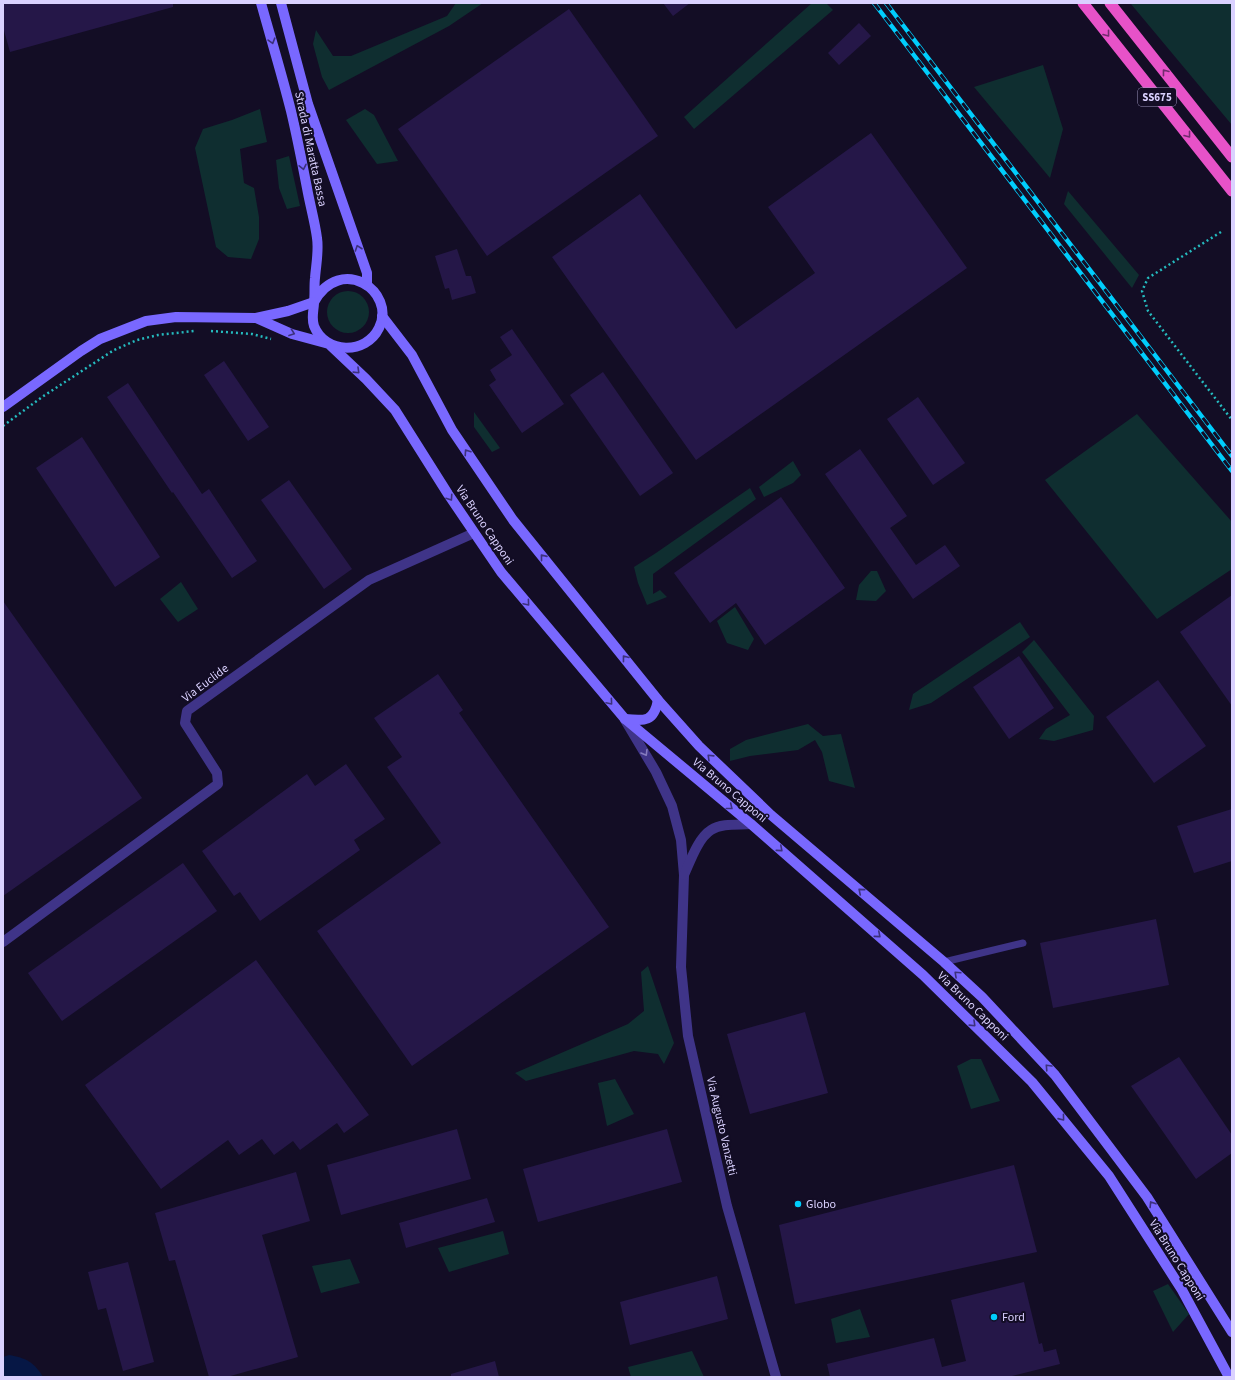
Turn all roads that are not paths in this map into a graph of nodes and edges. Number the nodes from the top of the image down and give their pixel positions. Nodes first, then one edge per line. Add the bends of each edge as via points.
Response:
1 (261, 3) edge
2 (281, 3) edge
3 (1083, 3) edge
4 (1110, 3) edge
5 (1232, 157) edge
6 (1232, 191) edge
7 (367, 285) junction
8 (314, 302) junction
9 (382, 316) junction
10 (256, 318) junction
11 (329, 344) junction
12 (3, 407) edge
13 (474, 533) junction
14 (658, 700) junction
15 (625, 719) junction
16 (751, 824) junction
17 (684, 876) junction
18 (3, 942) edge
19 (1023, 944) dead end
20 (944, 962) junction
21 (1232, 1332) edge
22 (776, 1377) edge
23 (1229, 1377) edge

1 -> 8 main road, Strada di Maratta Bassa via 291,111 318,240
7 -> 2 main road, Strada di Maratta Bassa via 366,273 308,104
3 -> 6 highway, SS675
5 -> 4 highway, SS675
7 - 8 main road via 347,279 336,281 319,293
7 - 9 main road via 378,298
8 - 10 main road
8 - 11 main road via 314,326
9 - 11 main road via 379,328 363,345 340,348
14 -> 9 main road, Via Bruno Capponi via 513,520 452,430 412,355
10 -> 11 main road via 292,334
10 - 12 main road via 176,317 146,321 100,339
11 -> 13 main road, Via Bruno Capponi via 394,410
13 -> 15 main road, Via Bruno Capponi via 501,572
13 - 18 street, Via Euclide via 369,580 187,711 184,723 216,773 218,784
14 - 15 main road via 656,710 649,718
20 -> 14 main road, Via Bruno Capponi via 771,815 699,746
15 -> 16 main road, Via Bruno Capponi
15 -> 17 street, Via Augusto Vanzetti via 656,772 672,806 680,840
16 - 17 street, Via Augusto Vanzetti via 723,826 711,830 701,840
16 -> 23 main road, Via Bruno Capponi via 923,975 1032,1082 1109,1176 1182,1290
17 - 22 street, Via Augusto Vanzetti via 681,967 688,1036 727,1206
19 - 20 lane
21 -> 20 main road, Via Bruno Capponi via 1147,1196 1055,1075 982,997

